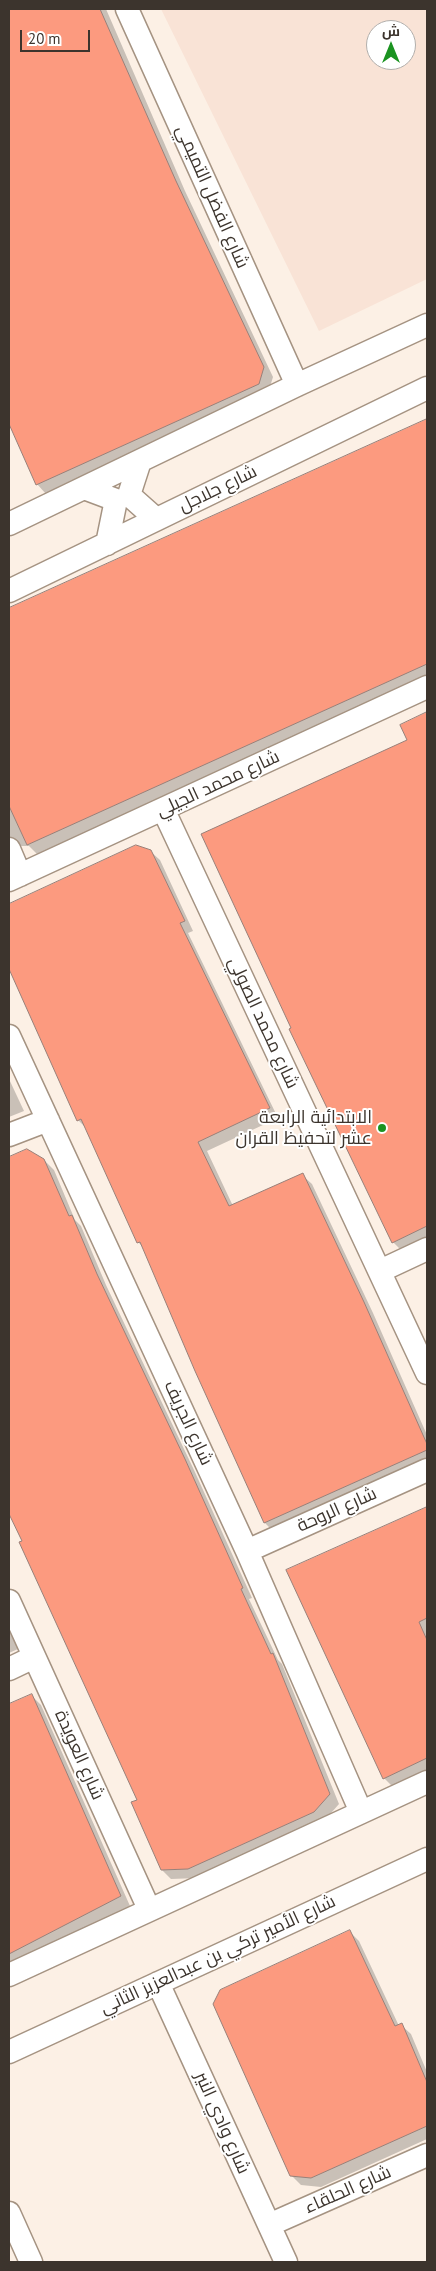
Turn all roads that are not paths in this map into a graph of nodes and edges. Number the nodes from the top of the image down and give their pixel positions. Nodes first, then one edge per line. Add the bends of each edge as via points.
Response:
1 (127, 9) edge
2 (427, 326) edge
3 (297, 384) junction
4 (427, 388) edge
5 (140, 461) junction
6 (84, 488) junction
7 (11, 517) edge
8 (156, 520) junction
9 (107, 544) junction
10 (9, 591) edge
11 (427, 687) edge
12 (163, 809) junction
13 (9, 848) edge
14 (15, 878) edge
15 (9, 1036) edge
16 (48, 1120) junction
17 (9, 1135) edge
18 (427, 1248) edge
19 (380, 1272) junction
20 (427, 1373) edge
21 (427, 1470) edge
22 (247, 1551) junction
23 (9, 1601) edge
24 (34, 1657) junction
25 (9, 1669) edge
26 (427, 1782) edge
27 (361, 1812) junction
28 (427, 1859) edge
29 (148, 1909) junction
30 (9, 1974) edge
31 (158, 1983) junction
32 (9, 2052) edge
33 (427, 2155) edge
34 (9, 2213) edge
35 (268, 2225) junction
36 (31, 2262) edge
37 (286, 2262) edge

1 - 3 street, شارع الفضل التميمي
2 - 3 street
3 - 5 street
4 - 8 street, شارع جلاجل
5 - 6 street
5 - 8 street via 129,495
6 - 7 street
6 - 9 street via 116,500
8 - 9 street, شارع جلاجل
9 - 10 street, شارع جلاجل
11 - 12 street, شارع محمد الجيلي
12 - 14 street, شارع محمد الجيلي
12 - 19 street, شارع محمد الصولي
13 - 14 street
15 - 16 street, شارع الجريف
16 - 17 street
16 - 22 street, شارع الجريف
18 - 19 street
19 - 20 street, شارع محمد الصولي
21 - 22 street, شارع الروحة
22 - 27 street, شارع الجريف
23 - 24 street, شارع العويدة
24 - 25 street
24 - 29 street, شارع العويدة
26 - 27 street
27 - 29 street
28 - 31 street, شارع الأمير تركي بن عبدالعزيز الثاني
29 - 30 street
31 - 32 street, شارع الأمير تركي بن عبدالعزيز الثاني
31 - 35 street, شارع وادي النير
33 - 35 street, شارع الحلقاء
34 - 36 street
35 - 37 street, شارع وادي النير

